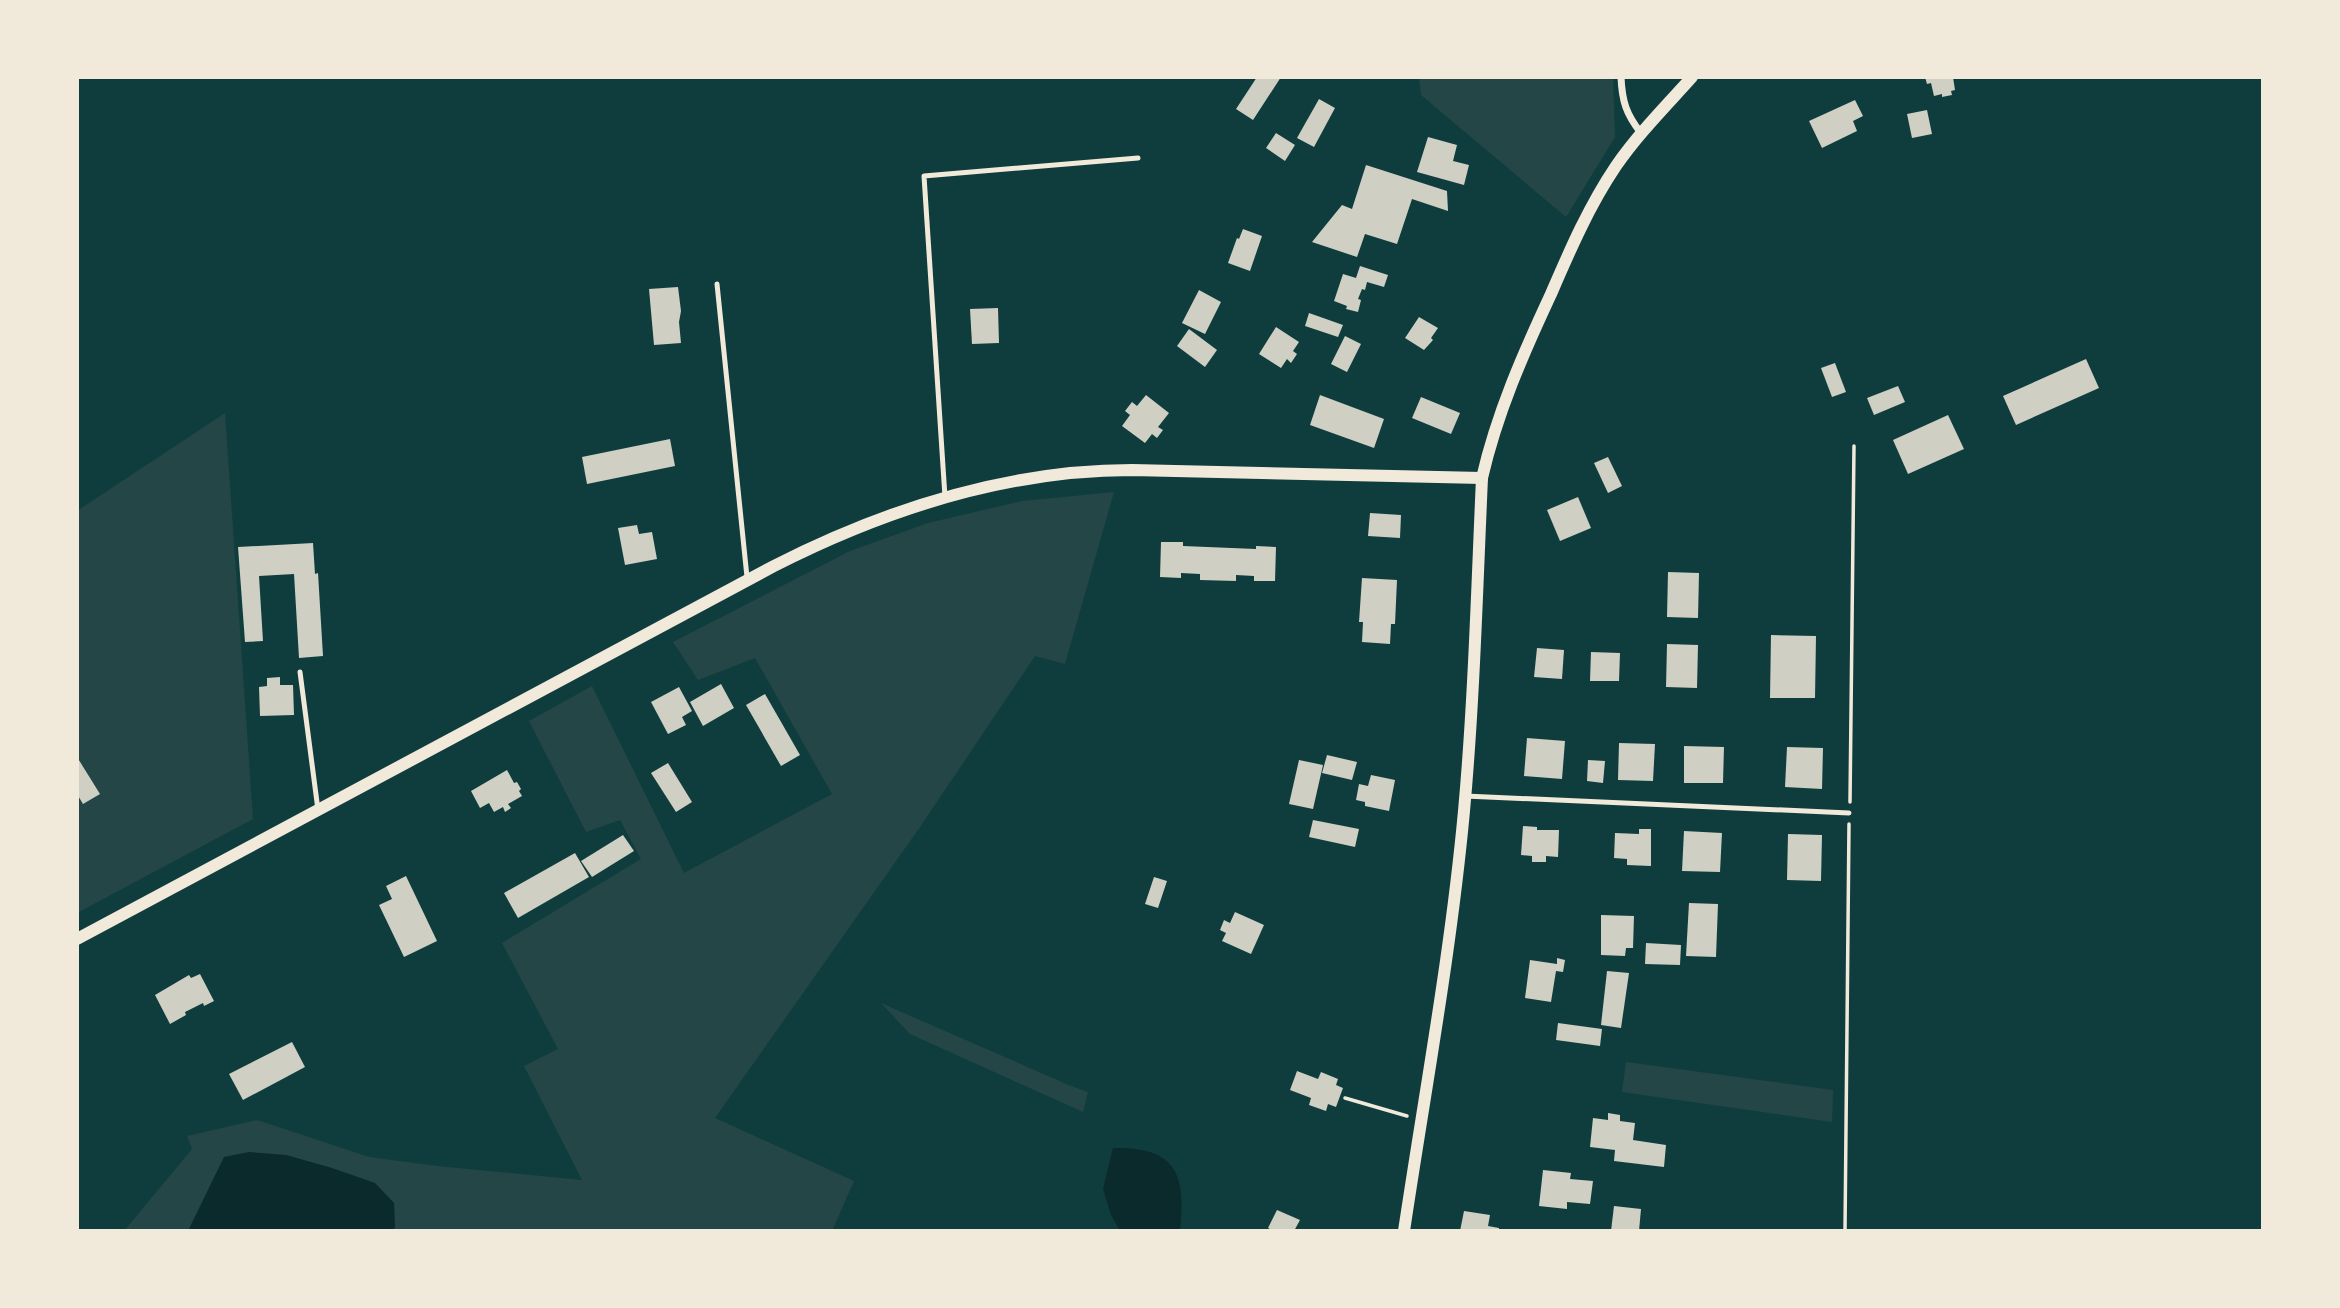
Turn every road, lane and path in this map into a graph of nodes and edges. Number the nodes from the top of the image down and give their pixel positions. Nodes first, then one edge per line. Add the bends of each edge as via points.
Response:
1 (1621, 77) edge
2 (1692, 77) edge
3 (1641, 132) junction
4 (1138, 158) dead end
5 (717, 284) dead end
6 (1854, 446) dead end
7 (1482, 478) junction
8 (945, 497) junction
9 (748, 580) junction
10 (300, 672) dead end
11 (1465, 796) junction
12 (318, 810) junction
13 (1849, 813) junction
14 (77, 939) edge
15 (1345, 1098) dead end
16 (1411, 1105) dead end
17 (1404, 1231) edge
18 (1844, 1231) edge

1 - 3 street via 1628,117
2 - 3 street
3 - 7 street via 1576,236 1515,373
4 - 8 lane via 924,176
5 - 9 lane
6 - 13 path
7 - 8 street via 1116,471 1027,478
7 - 11 street
8 - 9 street via 869,522
9 - 12 street
10 - 12 lane
11 - 13 lane
11 - 17 street via 1455,897
12 - 14 street
13 - 18 path
15 - 16 path via 1409,1117

